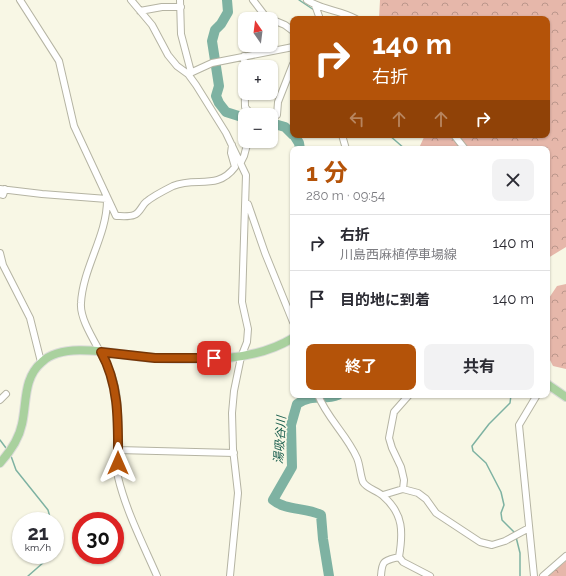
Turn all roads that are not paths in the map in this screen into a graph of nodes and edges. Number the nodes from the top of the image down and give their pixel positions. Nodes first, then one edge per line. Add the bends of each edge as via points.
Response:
1 (20, 0) edge
2 (131, 0) edge
3 (180, 0) edge
4 (253, 0) edge
5 (308, 0) edge
6 (315, 5) junction
7 (181, 7) junction
8 (140, 11) junction
9 (319, 16) edge
10 (349, 16) edge
11 (290, 29) edge
12 (290, 48) edge
13 (244, 56) junction
14 (290, 72) edge
15 (190, 73) junction
16 (246, 108) edge
17 (278, 108) edge
18 (456, 138) edge
19 (232, 146) junction
20 (463, 146) edge
21 (246, 148) edge
22 (241, 162) junction
23 (3, 189) edge
24 (0, 194) edge
25 (107, 199) junction
26 (247, 199) junction
27 (0, 253) edge
28 (290, 315) edge
29 (290, 340) edge
30 (101, 352) junction
31 (242, 357) junction
32 (41, 362) junction
33 (550, 386) edge
34 (6, 394) dead end
35 (566, 397) edge
36 (319, 398) edge
37 (406, 398) edge
38 (535, 398) edge
39 (0, 400) edge
40 (118, 450) junction
41 (234, 454) junction
42 (0, 463) edge
43 (403, 489) junction
44 (383, 495) junction
45 (529, 528) junction
46 (566, 556) edge
47 (398, 557) junction
48 (157, 576) edge
49 (230, 576) edge
50 (381, 576) edge
51 (430, 576) edge
52 (534, 576) edge
53 (543, 576) edge

1 - 25 street via 59,61 74,126
2 - 8 street
3 - 7 street
4 - 11 street via 266,16
5 - 6 street
6 - 9 street
6 - 10 street
7 - 8 street
7 - 15 street via 181,34
8 - 15 street via 152,25 168,55 177,66
12 - 13 street
13 - 15 street via 214,62
13 - 16 street
14 - 17 street
15 - 19 street
18 - 20 street
19 - 22 street
19 - 25 street via 230,153 235,167 229,175 212,182 174,185 146,202 133,216 116,216
21 - 22 street
22 - 26 street via 246,175
23 - 24 street via 3,194
23 - 25 street
25 - 30 street via 107,214 84,283 80,304 88,329
26 - 28 street
26 - 31 street via 242,302 248,329
27 - 32 street via 3,265 30,318
29 - 31 main road via 269,351
30 - 31 main road via 155,358
30 - 32 main road via 63,352
30 - 40 street via 109,365 118,403
31 - 41 street via 232,413
32 - 42 main road via 28,384 20,433
33 - 35 main road
34 - 39 street
36 - 44 street via 357,459 363,482 374,492
37 - 43 street via 394,412 389,438 401,467
38 - 45 street via 519,425
40 - 41 street
40 - 48 street via 118,476 131,515
41 - 49 street via 238,494
43 - 44 street
43 - 45 street via 418,493 436,513 480,542 492,544 516,536
44 - 47 street via 396,511 402,527 403,536
45 - 52 street
46 - 53 street
47 - 50 street via 385,561
47 - 51 street

